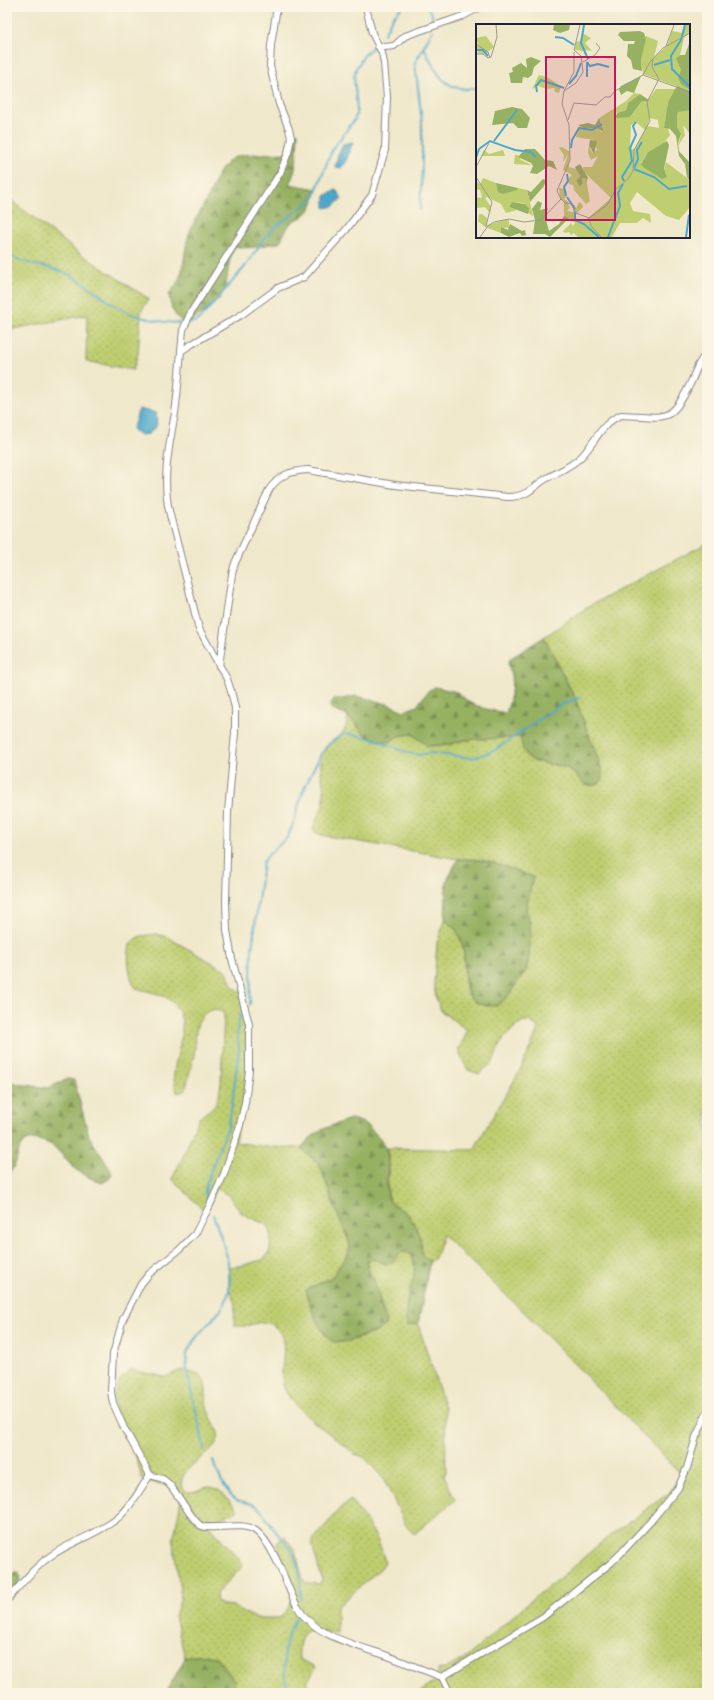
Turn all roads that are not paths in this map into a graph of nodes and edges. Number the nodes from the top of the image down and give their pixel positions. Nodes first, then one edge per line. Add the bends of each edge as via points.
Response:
1 (277, 7) edge
2 (366, 7) edge
3 (480, 7) edge
4 (378, 46) junction
5 (181, 351) junction
6 (707, 353) edge
7 (219, 666) junction
8 (707, 1413) edge
9 (150, 1475) junction
10 (7, 1600) edge
11 (442, 1677) junction
12 (450, 1693) edge

1 - 5 street via 270,66 279,104 290,132 288,153 280,173 191,312 183,330
2 - 4 street
3 - 4 street via 464,16 405,36 394,46
4 - 5 street via 385,71 386,136 372,195 346,230 304,276 284,285 241,315
5 - 7 street via 166,469 168,503 199,629
6 - 7 street via 701,359 682,400 671,413 660,417 615,417 575,462 518,496 395,485 308,470 283,475 269,490 235,563
7 - 9 street via 232,691 236,718 228,812 227,930 249,1024 249,1070 239,1129 224,1174 210,1205 194,1234 141,1284 123,1319 112,1354 113,1403
8 - 11 street via 678,1488 612,1562 543,1617
9 - 10 street via 119,1517 52,1554
9 - 11 street via 169,1484 199,1525 208,1528 241,1527 256,1531 280,1568 297,1606 316,1626 350,1643
11 - 12 street

